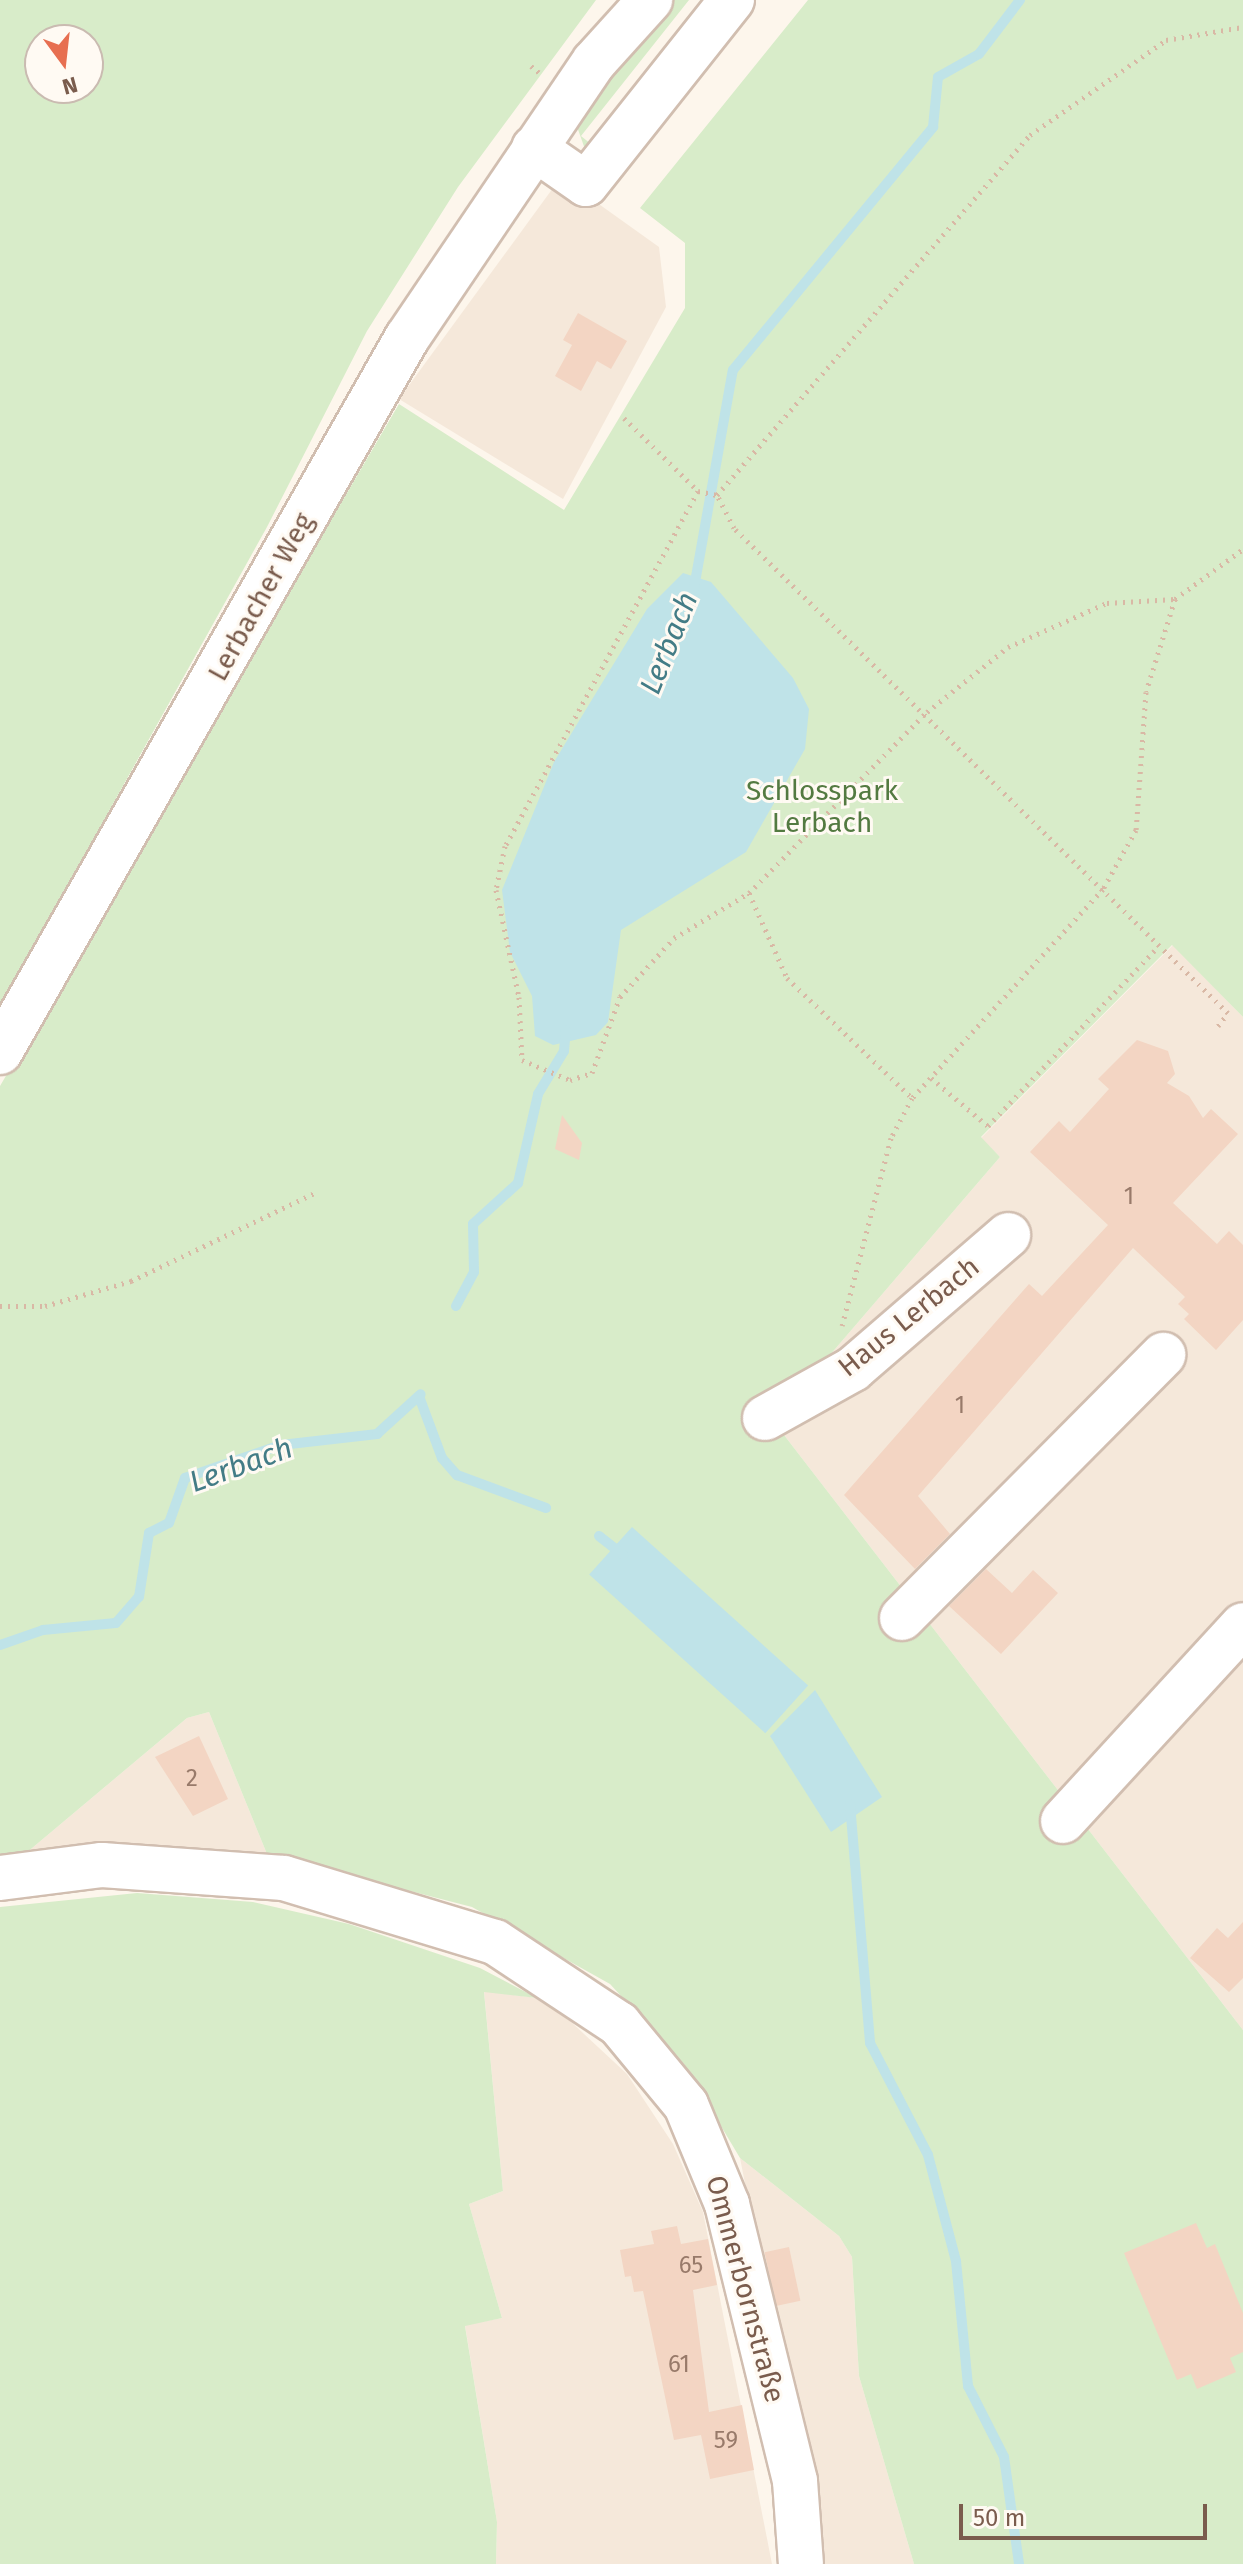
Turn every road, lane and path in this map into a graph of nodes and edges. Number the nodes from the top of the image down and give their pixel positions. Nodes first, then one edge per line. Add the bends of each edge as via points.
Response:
1 (650, 0) edge
2 (732, 0) edge
3 (1243, 27) edge
4 (534, 148) junction
5 (624, 418) dead end
6 (698, 491) junction
7 (717, 495) junction
8 (1243, 549) edge
9 (1175, 599) junction
10 (927, 712) junction
11 (1103, 889) junction
12 (749, 893) junction
13 (1159, 946) junction
14 (1218, 1026) dead end
15 (0, 1052) edge
16 (931, 1078) junction
17 (912, 1098) junction
18 (317, 1192) dead end
19 (1008, 1235) dead end
20 (0, 1306) edge
21 (1163, 1355) dead end
22 (853, 1369) junction
23 (765, 1418) dead end
24 (902, 1618) dead end
25 (1243, 1625) edge
26 (1063, 1821) dead end
27 (0, 1878) edge
28 (801, 2564) edge

1 - 4 street, Lerbacher Weg
2 - 4 street via 586,184
3 - 7 path via 1166,40 1030,135
4 - 15 street, Lerbacher Weg via 407,338
5 - 6 path
6 - 7 path
6 - 12 path via 505,846 496,890 519,997 522,1060 570,1080 592,1073 620,997 674,938
7 - 10 path via 734,528
8 - 9 path
9 - 10 path via 1107,603 1008,647
9 - 11 path via 1146,692 1136,830
10 - 11 path
10 - 12 path
11 - 13 path
11 - 16 path
12 - 17 path via 787,978
13 - 14 path via 1228,1013
13 - 16 path via 988,1126
16 - 17 path
17 - 22 path via 891,1138 841,1330
18 - 20 path via 131,1281 45,1306
19 - 22 street, Haus Lerbach
21 - 24 street
22 - 23 street, Haus Lerbach
25 - 26 street
27 - 28 street, Ommerbornstraße via 102,1865 284,1878 495,1942 619,2024 686,2105 727,2204 795,2481

